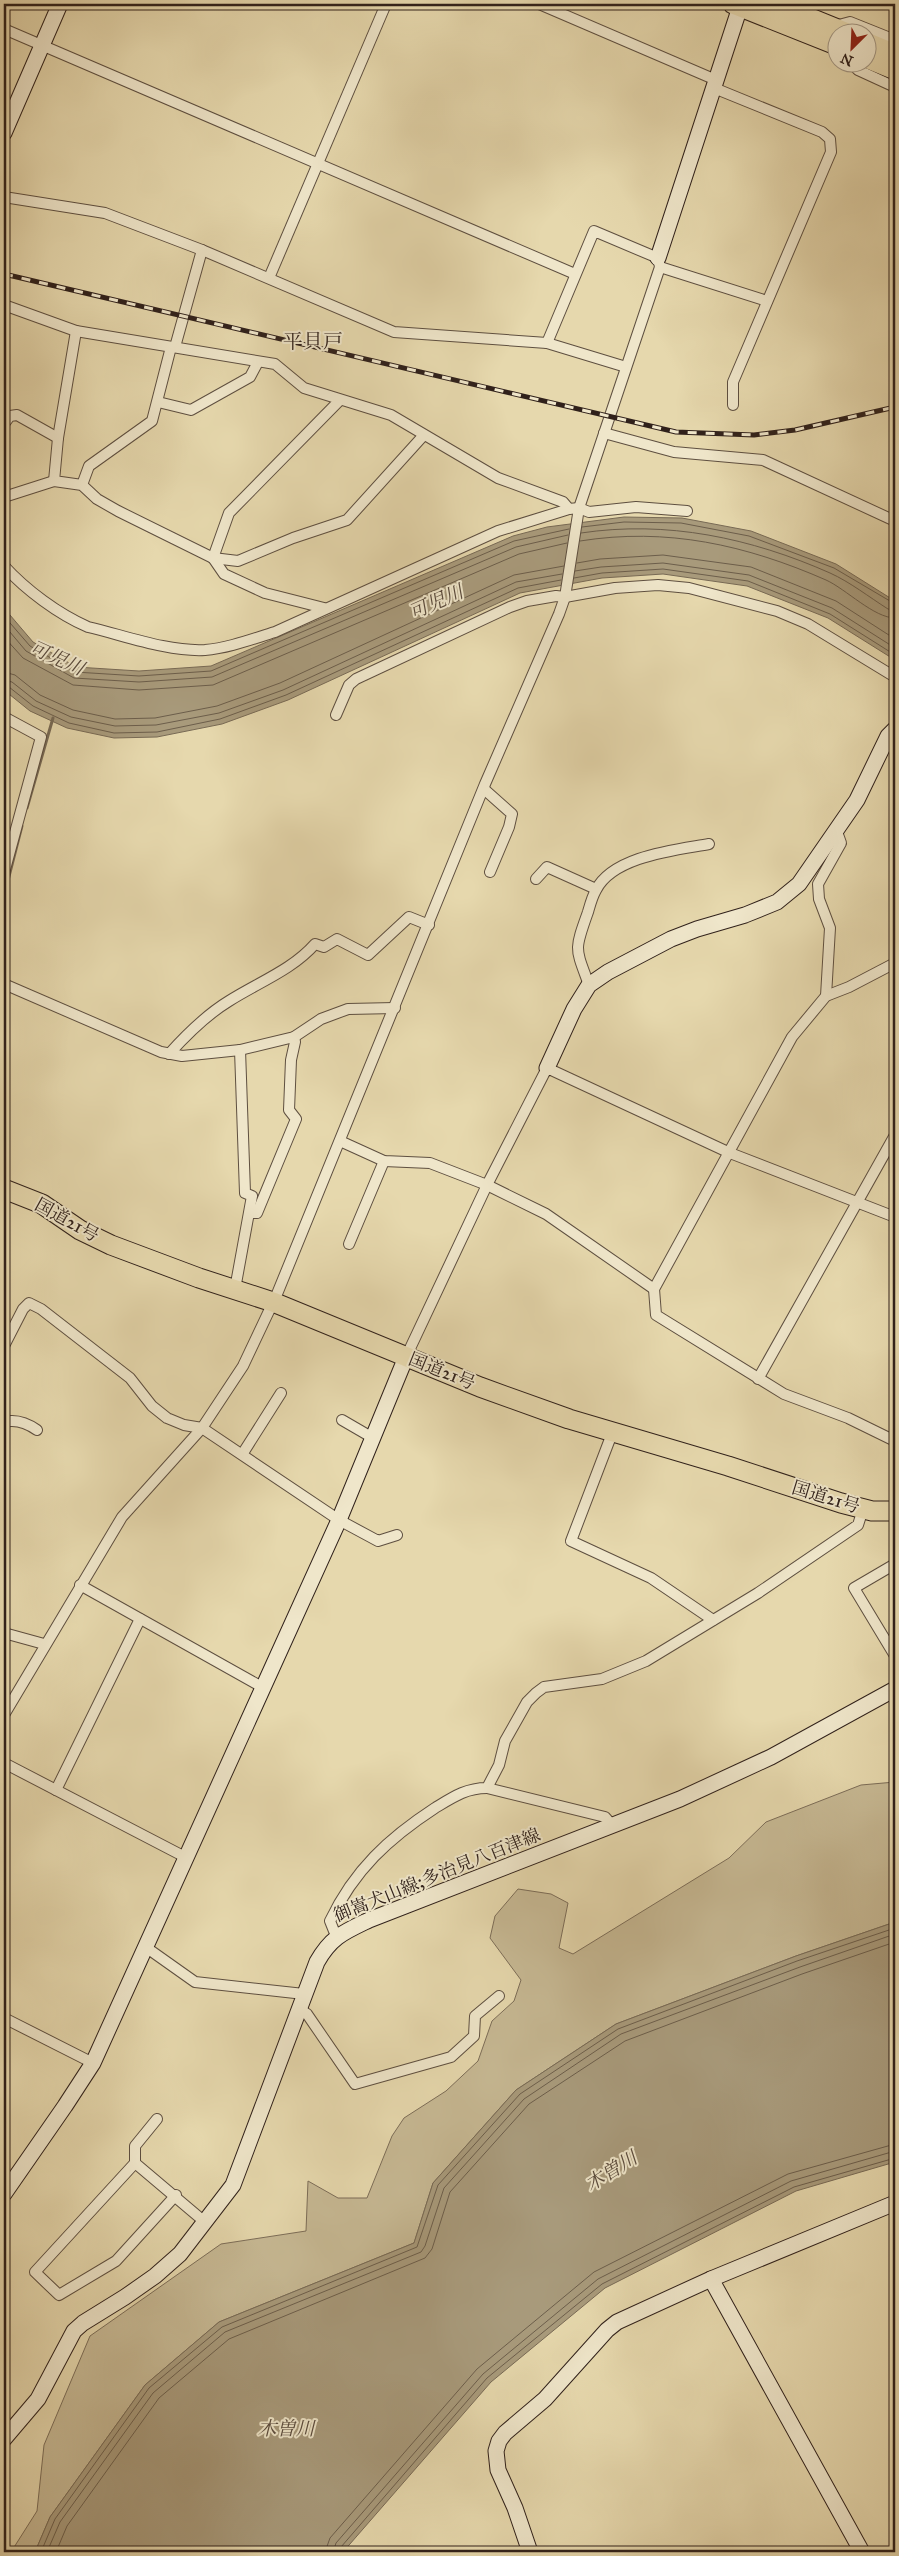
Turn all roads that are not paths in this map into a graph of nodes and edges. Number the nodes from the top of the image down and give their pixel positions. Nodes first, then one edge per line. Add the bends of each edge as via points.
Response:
1 (60, 4) edge
2 (386, 4) edge
3 (539, 4) edge
4 (776, 4) edge
5 (738, 5) edge
6 (826, 25) edge
7 (4, 29) edge
8 (876, 32) edge
9 (895, 40) edge
10 (826, 41) edge
11 (41, 46) junction
12 (876, 46) edge
13 (895, 54) edge
14 (876, 62) edge
15 (895, 70) edge
16 (862, 72) edge
17 (715, 84) junction
18 (895, 87) edge
19 (4, 133) edge
20 (318, 163) junction
21 (4, 197) edge
22 (202, 250) junction
23 (659, 262) junction
24 (575, 274) junction
25 (269, 278) junction
26 (767, 301) junction
27 (4, 305) edge
28 (76, 330) junction
29 (547, 343) junction
30 (173, 347) junction
31 (258, 362) junction
32 (626, 367) junction
33 (340, 400) junction
34 (158, 402) junction
35 (733, 405) dead end
36 (4, 424) edge
37 (604, 433) junction
38 (423, 436) junction
39 (58, 438) junction
40 (54, 481) junction
41 (82, 485) junction
42 (4, 497) edge
43 (574, 508) junction
44 (687, 511) dead end
45 (895, 521) edge
46 (213, 558) junction
47 (4, 566) edge
48 (565, 597) junction
49 (324, 608) junction
50 (895, 677) edge
51 (336, 715) dead end
52 (4, 717) edge
53 (895, 729) edge
54 (485, 790) junction
55 (836, 829) junction
56 (709, 844) dead end
57 (490, 872) dead end
58 (4, 873) edge
59 (536, 879) dead end
60 (596, 889) junction
61 (429, 926) junction
62 (895, 963) edge
63 (4, 984) edge
64 (589, 985) junction
65 (826, 996) junction
66 (395, 1008) junction
67 (294, 1037) junction
68 (240, 1050) junction
69 (169, 1054) junction
70 (547, 1068) junction
71 (895, 1135) edge
72 (340, 1141) junction
73 (730, 1152) junction
74 (384, 1160) junction
75 (487, 1186) junction
76 (5, 1192) edge
77 (857, 1203) junction
78 (250, 1213) junction
79 (895, 1217) edge
80 (350, 1244) dead end
81 (235, 1289) junction
82 (654, 1289) junction
83 (273, 1302) junction
84 (4, 1346) edge
85 (406, 1357) junction
86 (758, 1379) junction
87 (281, 1393) dead end
88 (342, 1420) dead end
89 (4, 1422) edge
90 (202, 1428) junction
91 (37, 1430) dead end
92 (613, 1431) junction
93 (373, 1438) junction
94 (895, 1441) edge
95 (242, 1453) junction
96 (863, 1508) junction
97 (895, 1511) edge
98 (339, 1520) junction
99 (397, 1535) dead end
100 (895, 1564) edge
101 (80, 1585) junction
102 (140, 1619) junction
103 (713, 1620) junction
104 (4, 1633) edge
105 (44, 1644) junction
106 (895, 1656) edge
107 (262, 1687) junction
108 (895, 1689) edge
109 (4, 1715) edge
110 (4, 1764) edge
111 (487, 1788) junction
112 (56, 1790) junction
113 (612, 1825) junction
114 (187, 1858) junction
115 (336, 1936) junction
116 (147, 1948) junction
117 (304, 1994) junction
118 (499, 1996) dead end
119 (298, 2008) junction
120 (4, 2018) edge
121 (93, 2063) junction
122 (158, 2118) dead end
123 (135, 2163) junction
124 (4, 2194) edge
125 (176, 2195) junction
126 (895, 2203) edge
127 (206, 2223) junction
128 (711, 2279) junction
129 (4, 2439) edge
130 (530, 2552) edge
131 (862, 2552) edge

1 - 11 street
2 - 20 street
3 - 17 street
4 - 6 highway
5 - 10 highway
5 - 17 street
7 - 11 street
8 - 9 street
11 - 19 street
11 - 20 street
12 - 13 highway
14 - 15 highway
16 - 18 street
17 - 23 street
17 - 26 street via 822,132 830,139 831,152
20 - 24 street
20 - 25 street
21 - 22 street via 105,213
22 - 25 street
22 - 30 street
23 - 24 street via 594,232
23 - 26 street
23 - 32 street
24 - 29 street
25 - 29 street via 394,332
26 - 35 street via 733,382
27 - 28 street
28 - 30 street
28 - 39 street
29 - 32 street
30 - 31 street
30 - 34 street
31 - 33 street via 276,364 298,384
31 - 34 street via 250,377 190,410
32 - 37 street
33 - 38 street via 391,415
33 - 46 street via 229,513
34 - 41 street via 152,421 89,466
36 - 39 street via 10,416 17,415
37 - 43 street
37 - 45 street via 674,452 763,460
38 - 43 street via 498,478
38 - 46 street via 347,520 238,561
39 - 40 street
40 - 41 street
40 - 42 street
41 - 46 street via 97,499 118,511
43 - 44 street via 589,512 636,507
43 - 48 street
43 - 49 street via 498,531
46 - 49 street via 224,574 265,593
47 - 49 street via 16,579 74,621 181,648 203,650 244,642 275,632
48 - 50 street via 658,585 716,594 777,611 808,624
48 - 51 street via 537,599 510,607 356,679 349,685
48 - 54 street
52 - 58 street via 41,737
53 - 55 street via 888,736 857,800
54 - 57 street via 512,814
54 - 61 street
55 - 64 street via 799,884 776,902 672,939
55 - 65 street via 841,842 818,884 819,899 830,928
56 - 60 street via 656,854 625,864
59 - 60 street via 547,867
60 - 64 street via 577,946 578,958
61 - 66 street
61 - 69 street via 410,917 368,955 337,940 324,947 316,944 303,958 229,1001 189,1032
62 - 65 street
63 - 69 street
64 - 70 street via 574,1008
65 - 73 street via 792,1037
66 - 67 street via 348,1009 321,1019
66 - 72 street
67 - 68 street
67 - 78 street via 288,1110 296,1119 257,1213
68 - 69 street via 182,1056
68 - 78 street via 245,1193 252,1196
70 - 73 street
70 - 75 street
71 - 77 street
72 - 74 street
72 - 83 street
73 - 77 street
73 - 82 street
74 - 75 street via 430,1163
74 - 80 street
75 - 82 street via 546,1214
75 - 85 street
76 - 81 highway, 国道21号 via 42,1204 80,1230 111,1245
77 - 79 street
77 - 86 street
78 - 81 street
81 - 83 highway, 国道21号
82 - 86 street via 656,1315
83 - 85 highway, 国道21号
83 - 90 street via 243,1366
84 - 90 street via 29,1303 42,1309 130,1378 152,1406 167,1418 184,1426
85 - 92 highway, 国道21号 via 560,1415
85 - 93 street
86 - 94 street via 784,1394 848,1418
87 - 95 street
88 - 93 street
89 - 91 street via 27,1423
90 - 95 street
90 - 101 street via 122,1517
92 - 96 highway, 国道21号
92 - 103 street via 570,1541 651,1578
93 - 98 street
95 - 98 street
96 - 97 highway, 国道21号
96 - 103 street via 858,1525
98 - 99 street via 378,1541
98 - 107 street
100 - 106 street via 854,1588
101 - 102 street
101 - 105 street
102 - 107 street
102 - 112 street
103 - 111 street via 646,1661 625,1670 602,1679 544,1687 536,1692 505,1741 499,1765
104 - 105 street
105 - 109 street
107 - 114 street
108 - 113 street, 御嵩犬山線;多治見八百津線 via 771,1757 680,1799
110 - 112 street
111 - 113 street via 605,1818
111 - 115 street via 462,1791 388,1842 348,1887 338,1905 330,1920
112 - 114 street
113 - 115 street, 御嵩犬山線;多治見八百津線 via 369,1920
114 - 116 street
115 - 117 street, 御嵩犬山線;多治見八百津線 via 317,1962
116 - 117 street via 196,1982
116 - 121 street
117 - 119 street, 御嵩犬山線;多治見八百津線
118 - 119 street via 475,2016 474,2036 451,2057 355,2084 307,2014
119 - 127 street, 御嵩犬山線;多治見八百津線 via 233,2186
120 - 121 street
121 - 124 street
122 - 123 street via 135,2146
123 - 125 street
123 - 125 street via 35,2272 59,2295 116,2260
125 - 127 street
126 - 128 street
127 - 129 street, 御嵩犬山線;多治見八百津線 via 180,2254 155,2276 74,2331 38,2399
128 - 130 street via 617,2322 499,2441 496,2451 498,2470
128 - 131 street

